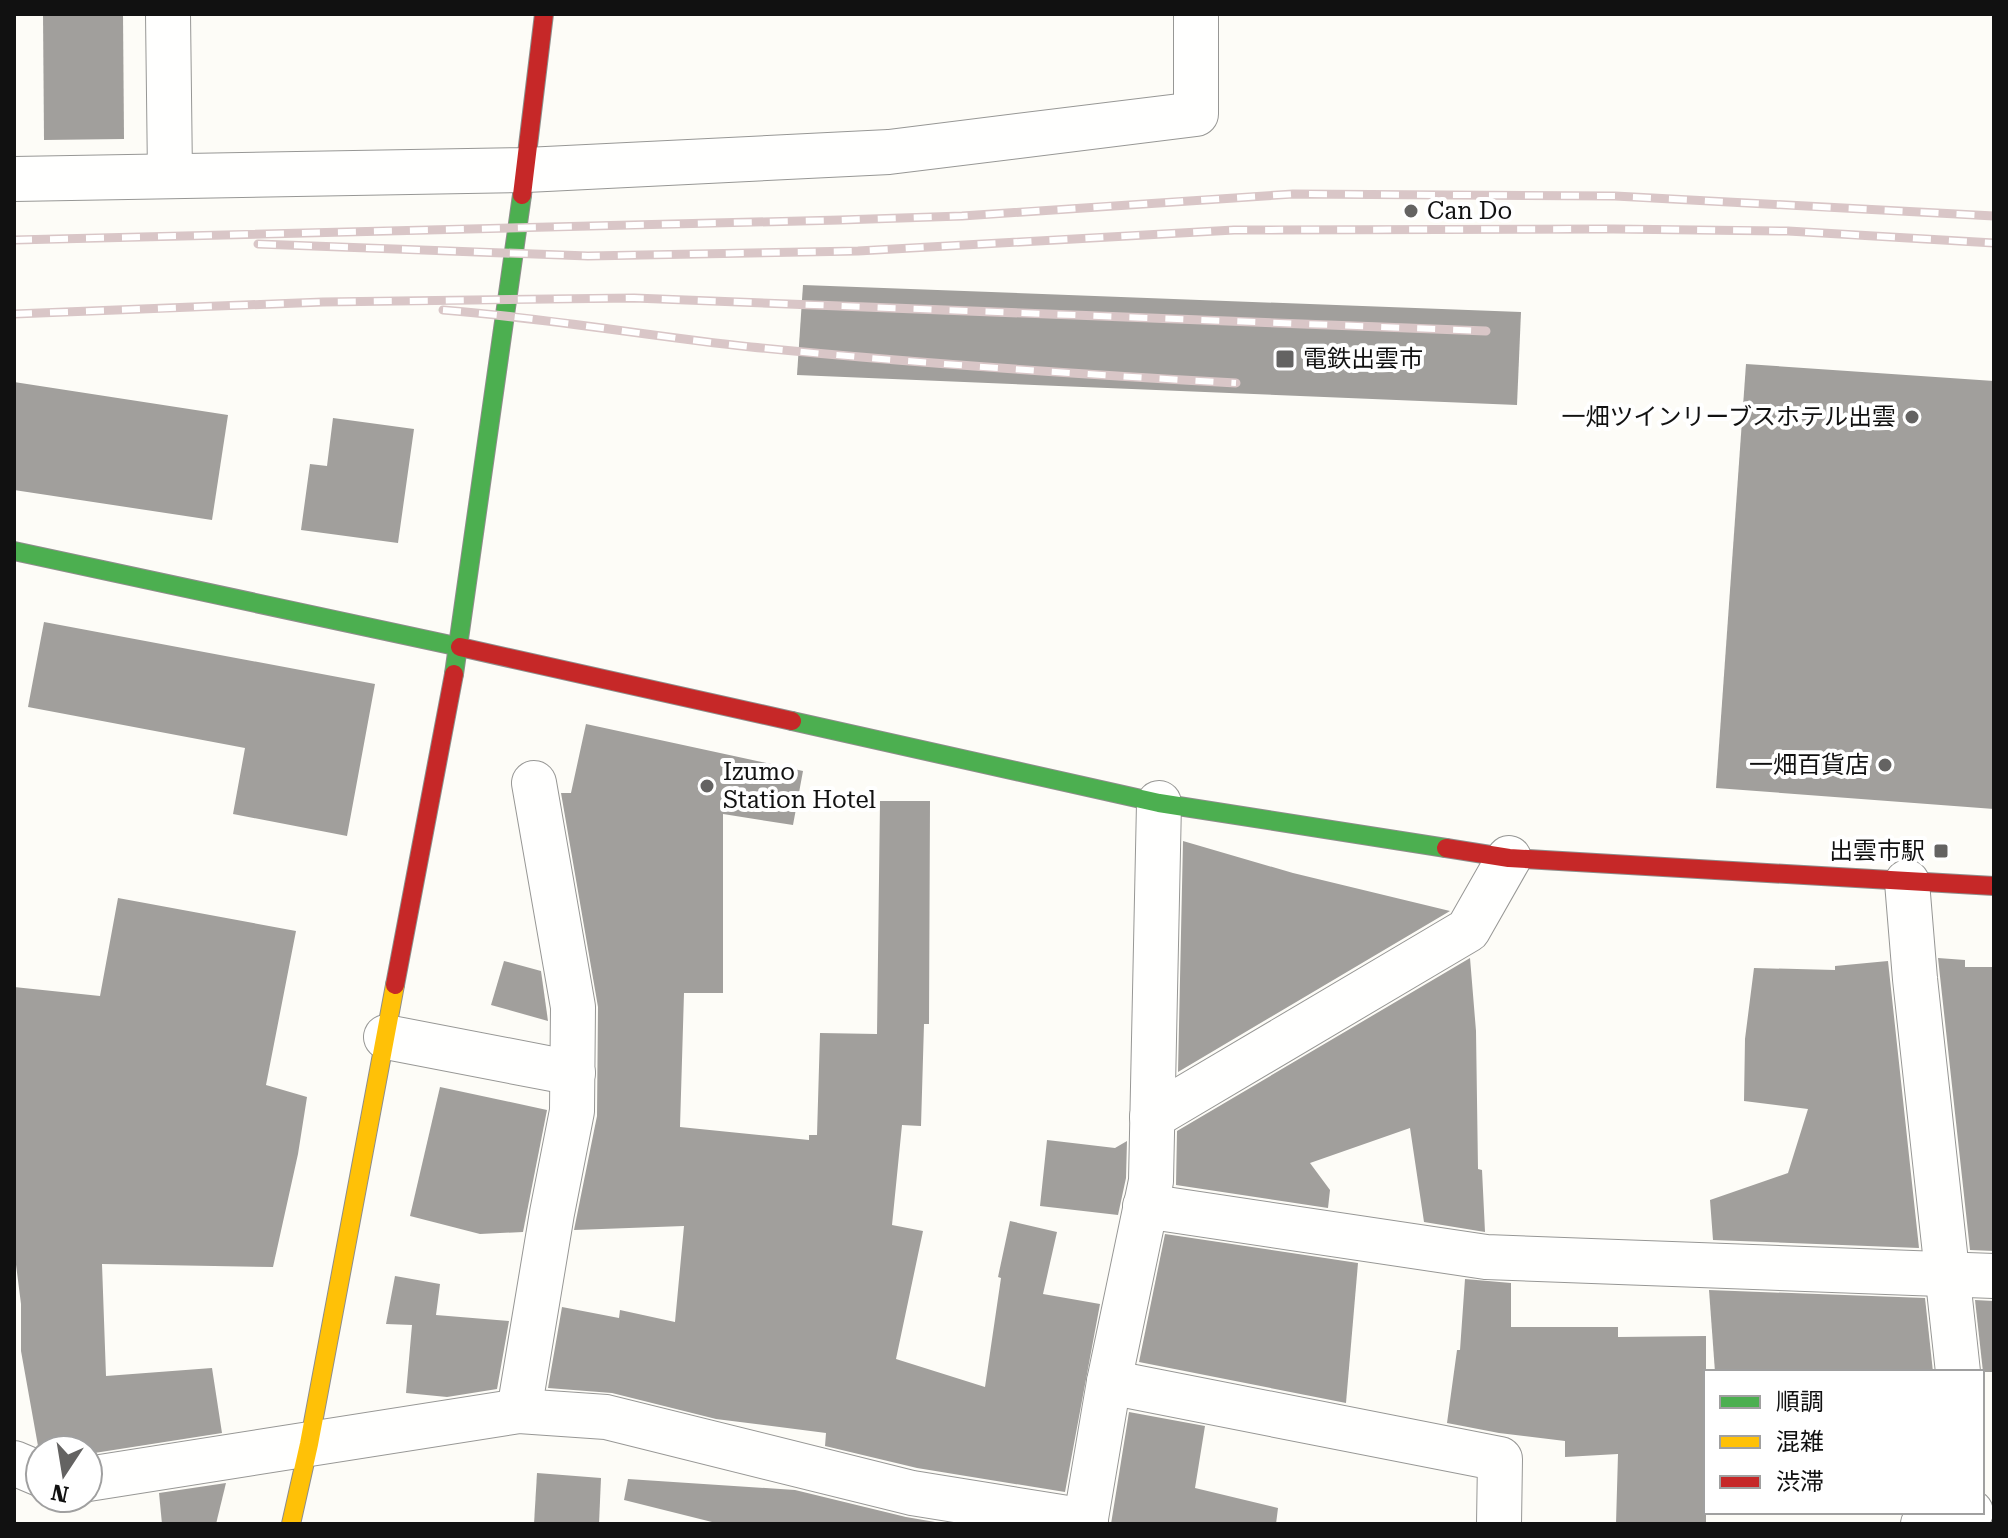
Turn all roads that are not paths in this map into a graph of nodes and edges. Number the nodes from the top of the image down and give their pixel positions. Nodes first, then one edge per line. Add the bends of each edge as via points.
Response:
1 (168, 14) edge
2 (544, 14) edge
3 (1196, 14) edge
4 (526, 170) junction
5 (170, 176) junction
6 (14, 179) edge
7 (14, 551) edge
8 (459, 647) junction
9 (534, 783) dead end
10 (1159, 803) junction
11 (1509, 858) junction
12 (1907, 882) junction
13 (1994, 886) edge
14 (386, 1037) junction
15 (573, 1073) junction
16 (1152, 1117) junction
17 (1145, 1206) junction
18 (1948, 1274) junction
19 (1994, 1276) edge
20 (1958, 1370) edge
21 (1109, 1382) junction
22 (519, 1411) junction
23 (309, 1444) junction
24 (104, 1476) edge
25 (1965, 1514) edge
26 (1086, 1522) edge
27 (291, 1524) edge
28 (1499, 1524) edge
29 (1923, 1524) edge

1 - 5 street
2 - 4 street
3 - 4 street via 1196,114 889,152
4 - 5 street
4 - 8 street
5 - 6 street
7 - 8 street
8 - 10 street
8 - 14 street
9 - 15 street via 573,1007
10 - 11 street
10 - 16 street
11 - 12 street
11 - 16 street via 1468,930
12 - 13 street
12 - 18 street
14 - 15 street
14 - 23 street
15 - 22 street via 572,1111
16 - 17 street via 1151,1181
17 - 18 street via 1486,1257
17 - 21 street
18 - 19 street
18 - 20 street
21 - 26 street
21 - 28 street via 1500,1459
22 - 23 street
22 - 26 street via 606,1417 912,1493
23 - 24 street
23 - 27 street
25 - 29 street

